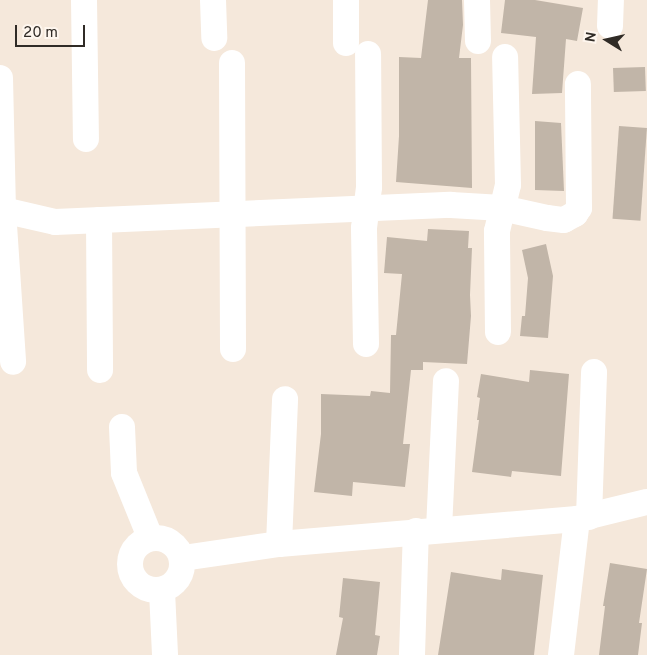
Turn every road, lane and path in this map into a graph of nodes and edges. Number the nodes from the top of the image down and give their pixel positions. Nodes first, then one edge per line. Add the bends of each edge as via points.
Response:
1 (84, 0) edge
2 (213, 0) edge
3 (346, 0) edge
4 (478, 0) edge
5 (611, 0) edge
6 (610, 26) dead end
7 (214, 38) dead end
8 (478, 41) dead end
9 (505, 57) dead end
10 (232, 63) dead end
11 (0, 78) edge
12 (578, 84) dead end
13 (86, 139) dead end
14 (502, 208) junction
15 (3, 210) junction
16 (366, 210) junction
17 (232, 215) junction
18 (99, 220) junction
19 (498, 332) dead end
20 (366, 344) dead end
21 (233, 349) dead end
22 (13, 362) dead end
23 (100, 370) dead end
24 (594, 372) dead end
25 (446, 381) dead end
26 (285, 399) dead end
27 (122, 426) dead end
28 (647, 502) edge
29 (583, 518) junction
30 (428, 530) junction
31 (150, 537) junction
32 (279, 544) junction
33 (183, 558) junction
34 (162, 590) junction
35 (165, 655) edge
36 (412, 655) edge
37 (561, 655) edge

1 - 13 street
2 - 7 street
3 - 16 street via 357,49 369,187
4 - 8 street
5 - 6 street
9 - 14 street via 508,185
10 - 17 street
11 - 15 street
12 - 14 street via 579,208 564,220
14 - 16 street via 451,205
14 - 19 street via 497,231
15 - 18 street via 56,222
15 - 22 street
16 - 17 street
16 - 20 street
17 - 18 street
17 - 21 street
18 - 23 street
24 - 29 street
25 - 30 street
26 - 32 street
27 - 31 street via 124,473
28 - 29 street
29 - 30 street
29 - 37 street
30 - 32 street
30 - 36 street
31 - 33 street via 171,541
31 - 34 street via 133,549 130,570 142,587
32 - 33 street
33 - 34 street via 179,578
34 - 35 street

